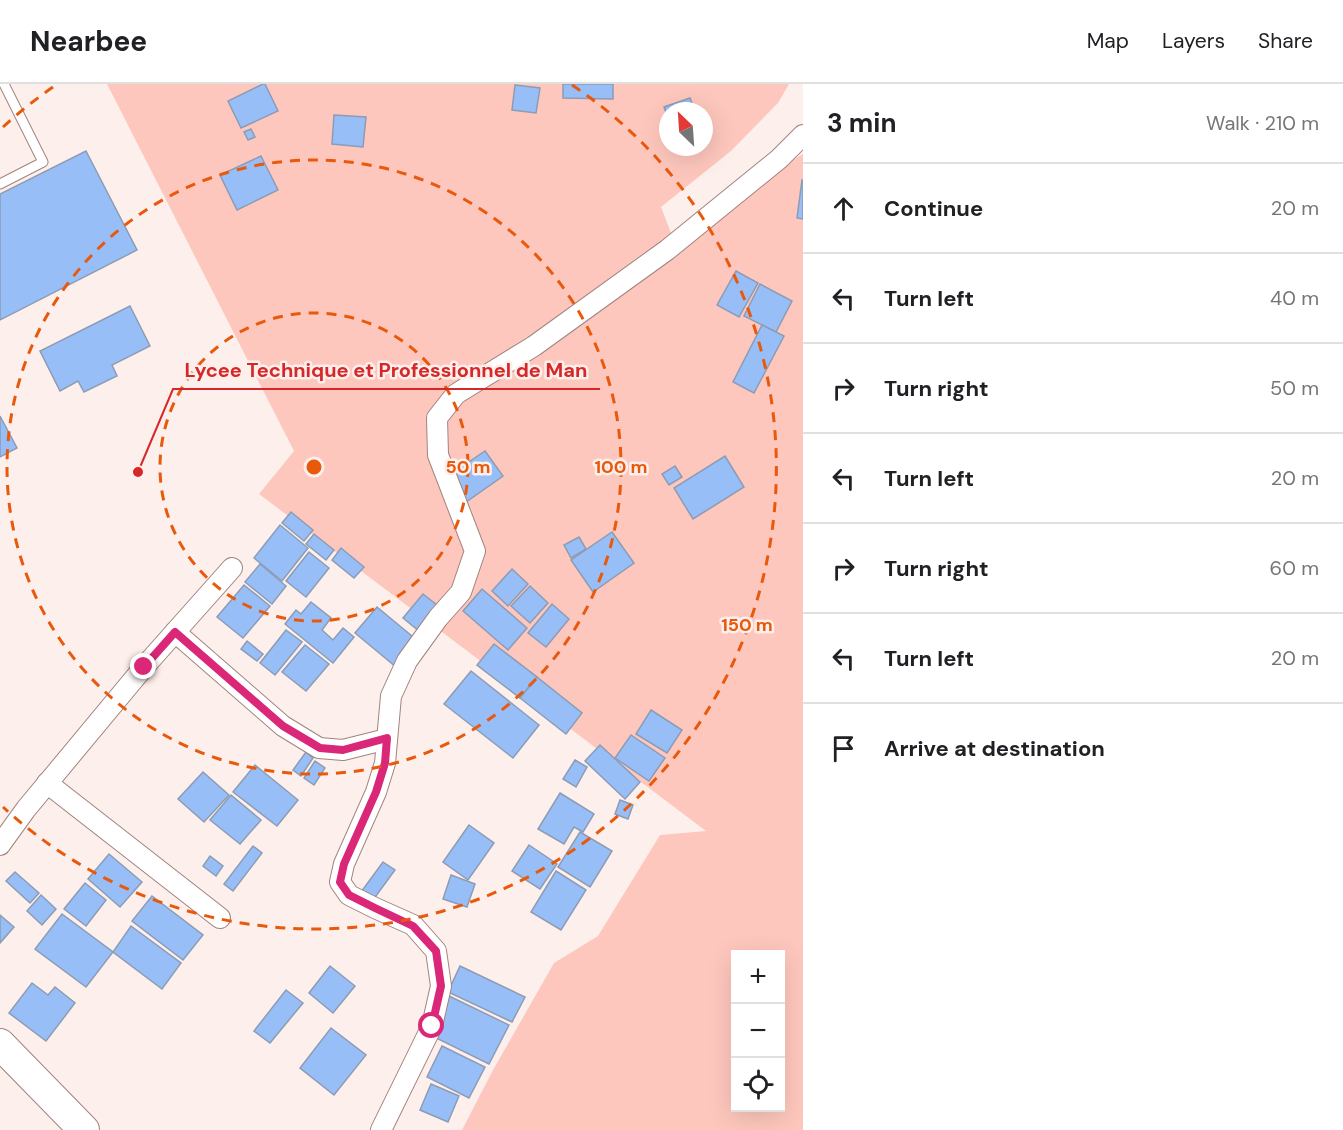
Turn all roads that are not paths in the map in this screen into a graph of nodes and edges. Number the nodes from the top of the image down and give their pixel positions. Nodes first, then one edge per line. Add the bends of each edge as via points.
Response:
1 (4, 84) edge
2 (803, 135) edge
3 (0, 184) edge
4 (232, 568) dead end
5 (175, 632) junction
6 (387, 738) junction
7 (47, 783) junction
8 (0, 846) edge
9 (220, 918) dead end
10 (0, 1044) edge
11 (84, 1130) edge
12 (381, 1130) edge

1 - 3 lane via 42,162
2 - 6 street via 658,256 534,346 456,394 437,418 438,455 475,551 461,592 407,661 391,696
4 - 5 street
5 - 6 street via 283,726 320,748 343,750
5 - 7 street
6 - 12 street via 385,763 376,792 340,882 349,895 413,926 436,951 441,986 432,1026
7 - 8 street
7 - 9 street
10 - 11 main road

